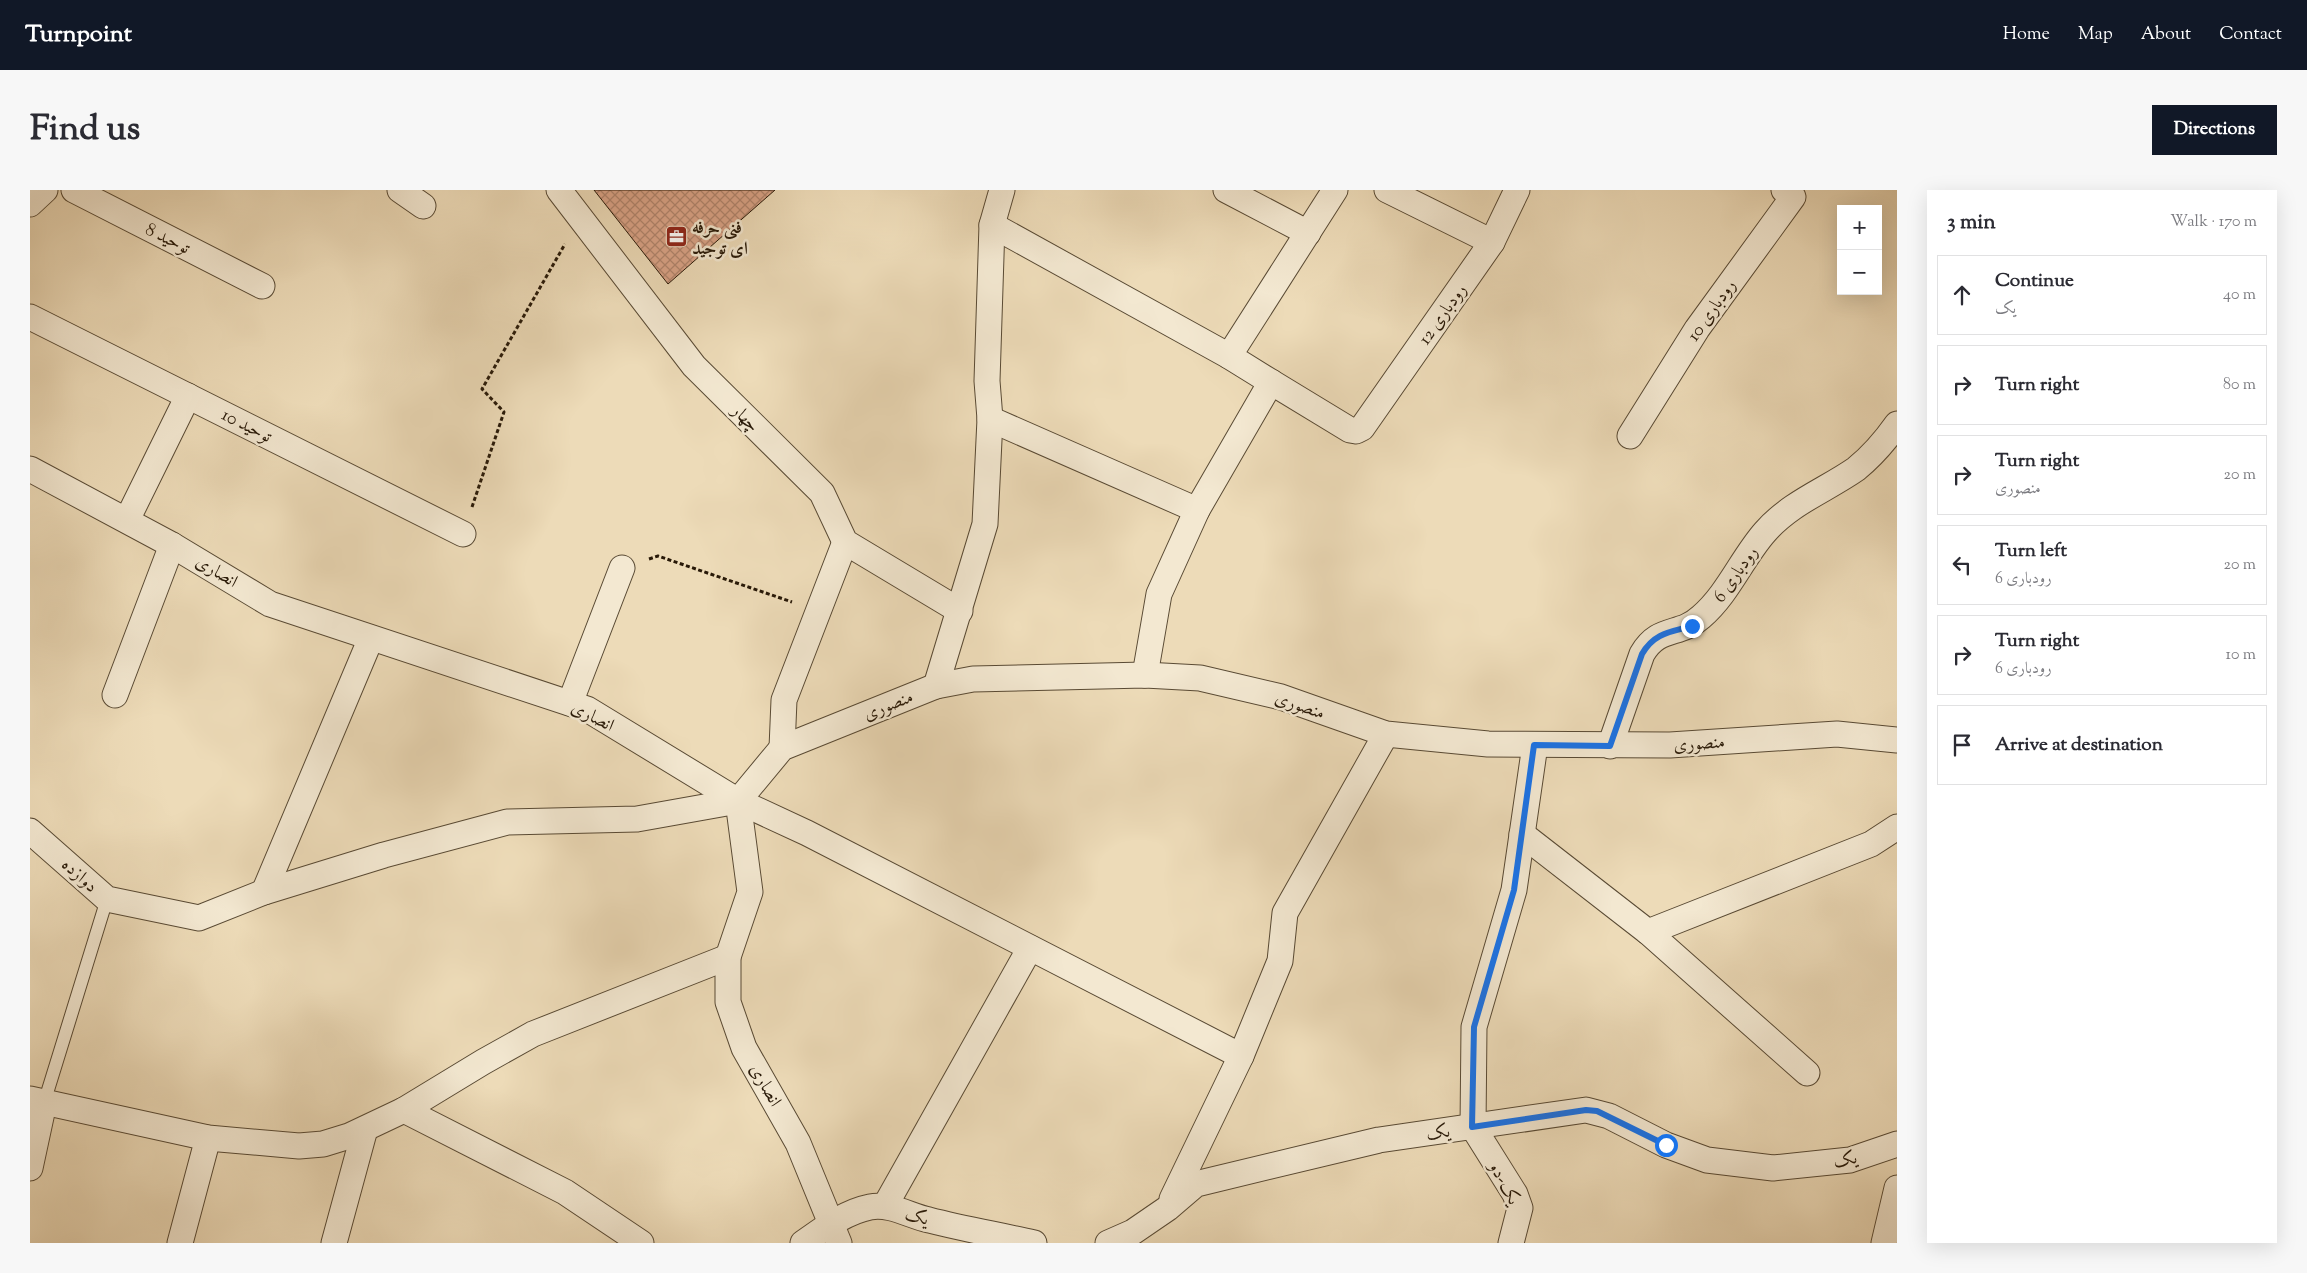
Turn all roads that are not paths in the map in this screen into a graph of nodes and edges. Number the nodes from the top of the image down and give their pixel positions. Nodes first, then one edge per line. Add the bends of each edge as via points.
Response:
1 (45, 190) edge
2 (74, 190) edge
3 (400, 190) edge
4 (560, 190) edge
5 (1002, 190) edge
6 (1226, 190) edge
7 (1335, 190) edge
8 (1387, 190) edge
9 (1517, 190) edge
10 (1795, 192) edge
11 (30, 204) edge
12 (423, 206) dead end
13 (992, 225) junction
14 (1308, 233) junction
15 (1492, 242) junction
16 (262, 286) dead end
17 (30, 317) edge
18 (1229, 356) junction
19 (1271, 382) junction
20 (188, 396) junction
21 (990, 419) junction
22 (1897, 424) edge
23 (1630, 436) dead end
24 (30, 468) edge
25 (1197, 510) junction
26 (127, 520) junction
27 (463, 534) road end
28 (845, 542) junction
29 (172, 545) junction
30 (622, 568) road end
31 (960, 611) junction
32 (371, 638) junction
33 (1145, 675) junction
34 (936, 686) junction
35 (115, 695) dead end
36 (570, 703) junction
37 (1386, 734) junction
38 (1897, 740) edge
39 (1534, 745) junction
40 (1610, 746) junction
41 (782, 748) junction
42 (738, 801) junction
43 (1897, 827) edge
44 (30, 831) edge
45 (1522, 834) junction
46 (264, 892) junction
47 (107, 899) junction
48 (1648, 932) junction
49 (1030, 948) junction
50 (728, 957) junction
51 (1241, 1056) junction
52 (1807, 1073) dead end
53 (37, 1101) edge
54 (404, 1110) junction
55 (1472, 1127) junction
56 (365, 1129) junction
57 (208, 1138) junction
58 (1897, 1144) edge
59 (30, 1168) edge
60 (1897, 1188) edge
61 (884, 1206) junction
62 (1168, 1208) junction
63 (835, 1233) edge
64 (1142, 1238) edge
65 (180, 1243) edge
66 (334, 1243) edge
67 (641, 1243) edge
68 (803, 1243) edge
69 (1034, 1243) edge
70 (1108, 1243) edge
71 (1511, 1243) edge
72 (1884, 1243) edge

1 - 11 street
2 - 16 street, توحید 8
3 - 12 street
4 - 28 street, چهار via 694,366 822,493
5 - 13 street
6 - 14 street
7 - 14 street
8 - 15 street
9 - 15 street, رودباری 12
10 - 23 street, رودباری 10 via 1696,329
13 - 18 street
13 - 21 street via 987,381
14 - 18 street
15 - 19 street, رودباری 12 via 1362,428 1350,430
17 - 20 street, توحید 10
18 - 19 street
19 - 25 street
20 - 26 street
20 - 27 street, توحید 10
21 - 25 street
21 - 31 street via 985,524
22 - 40 street, رودباری 6 via 1884,442 1855,469 1793,506 1766,531 1703,616 1692,626 1660,635 1649,642
24 - 26 street, انصاری
25 - 33 street via 1159,594
26 - 29 street, انصاری
28 - 31 street
28 - 41 street via 784,700
29 - 32 street, انصاری via 270,604
29 - 35 street
30 - 36 street
31 - 34 street
32 - 36 street, انصاری
32 - 46 street
33 - 34 street, منصوری via 973,679
33 - 37 street, منصوری via 1200,678 1281,697
34 - 41 street, منصوری
36 - 42 street, انصاری via 587,709
37 - 39 street, منصوری
37 - 51 street via 1285,913 1280,961
38 - 40 street, منصوری via 1837,734
39 - 40 street, منصوری
39 - 45 street
41 - 42 street, منصوری
42 - 46 street via 637,818 507,822
42 - 49 street
42 - 50 street, انصاری via 750,892
43 - 48 street via 1871,844
44 - 47 street, دوازده
45 - 48 street
45 - 55 street via 1514,890 1474,1027
46 - 47 street via 199,918
47 - 53 lane
48 - 52 street
49 - 51 street
49 - 61 street
50 - 54 street via 533,1034
50 - 63 street, انصاری via 728,1002 744,1048 798,1142
51 - 62 street
53 - 57 street
53 - 59 street
54 - 56 street
54 - 67 street via 565,1192
55 - 58 street, یک via 1597,1111 1666,1145 1707,1160 1773,1168 1850,1160
55 - 62 street, یک via 1379,1140 1196,1184
55 - 71 street, یک-دو via 1515,1194 1520,1208
56 - 57 street via 323,1144 299,1146
56 - 66 street
57 - 65 street
60 - 72 street
61 - 63 street, یک via 870,1207
61 - 69 street, یک via 928,1220
62 - 64 street, یک
63 - 68 street, یک
64 - 70 street, یک

